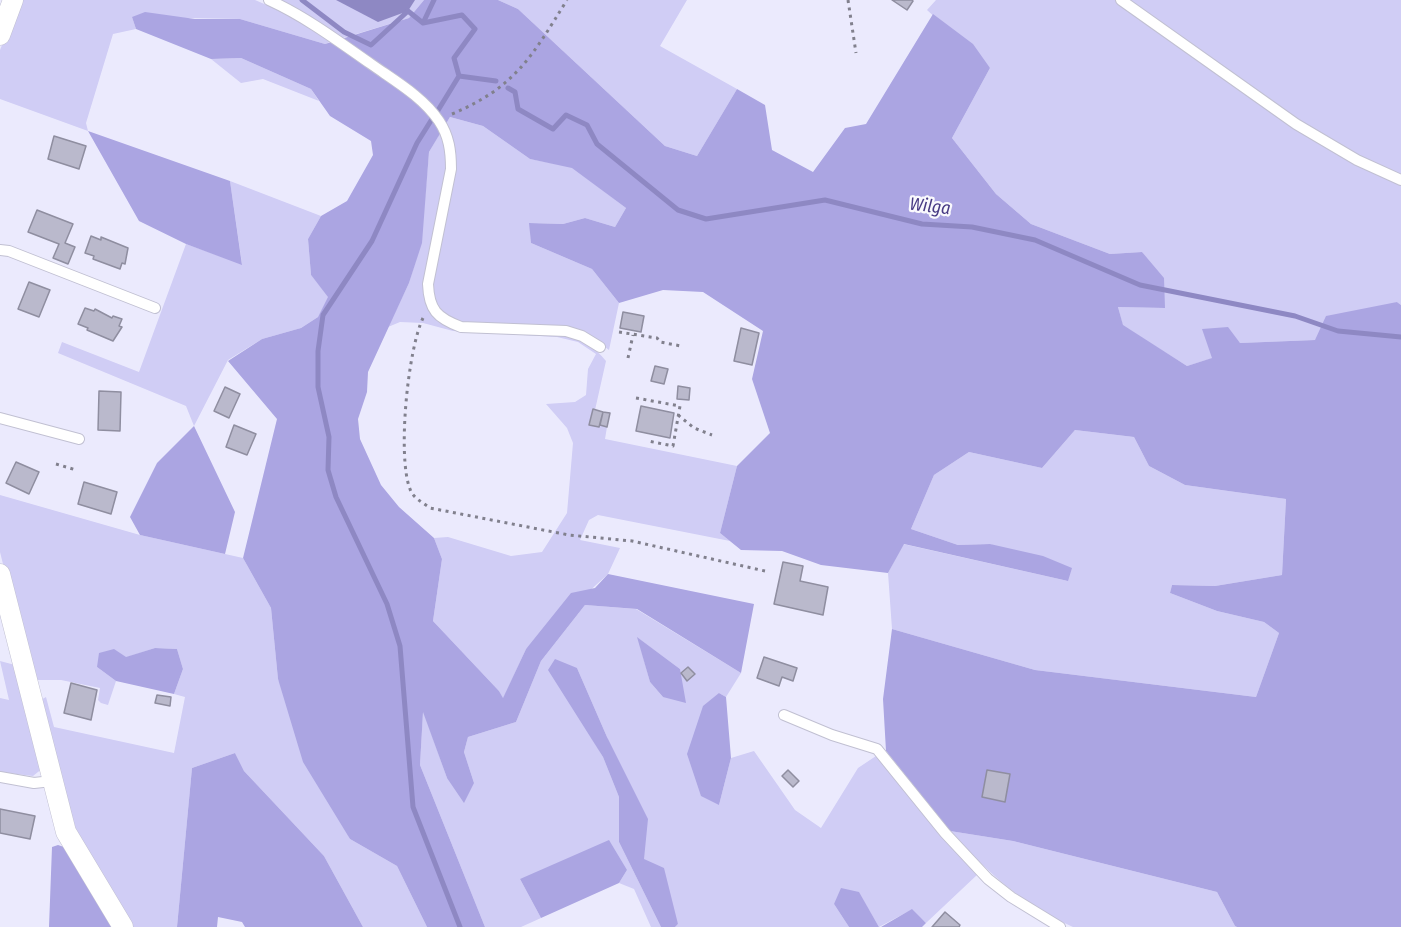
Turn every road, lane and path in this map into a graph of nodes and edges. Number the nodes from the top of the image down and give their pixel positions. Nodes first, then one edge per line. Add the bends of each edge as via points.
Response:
1 (13, 0) edge
2 (269, 0) edge
3 (567, 0) edge
4 (848, 0) edge
5 (1121, 0) edge
6 (0, 35) edge
7 (856, 53) dead end
8 (438, 120) junction
9 (1401, 180) edge
10 (0, 250) edge
11 (155, 308) dead end
12 (436, 313) junction
13 (619, 332) dead end
14 (633, 334) junction
15 (681, 346) dead end
16 (600, 347) dead end
17 (628, 358) dead end
18 (636, 398) dead end
19 (678, 415) junction
20 (0, 418) edge
21 (712, 435) dead end
22 (79, 439) dead end
23 (648, 441) dead end
24 (56, 464) dead end
25 (76, 470) dead end
26 (765, 571) dead end
27 (0, 574) edge
28 (784, 715) dead end
29 (0, 777) edge
30 (52, 782) junction
31 (123, 927) edge
32 (1060, 927) edge

1 - 6 street
2 - 8 lane via 301,16 395,81 425,104
3 - 8 path via 537,48 509,81 490,95
4 - 7 path
5 - 9 lane via 1296,124 1357,160
8 - 12 lane via 447,136 451,169 428,284 429,300
10 - 11 lane
12 - 16 lane via 461,327 566,331
12 - 26 path via 424,317 419,327 407,392 404,459 410,489 416,498 429,508 569,535 633,541
13 - 14 path
14 - 15 path
14 - 17 path
18 - 19 path via 680,406
19 - 21 path via 694,428
19 - 23 path via 673,446
20 - 22 lane
24 - 25 path
27 - 30 street
28 - 32 lane via 877,749 975,866 1011,897
29 - 30 lane
30 - 31 street via 66,832

